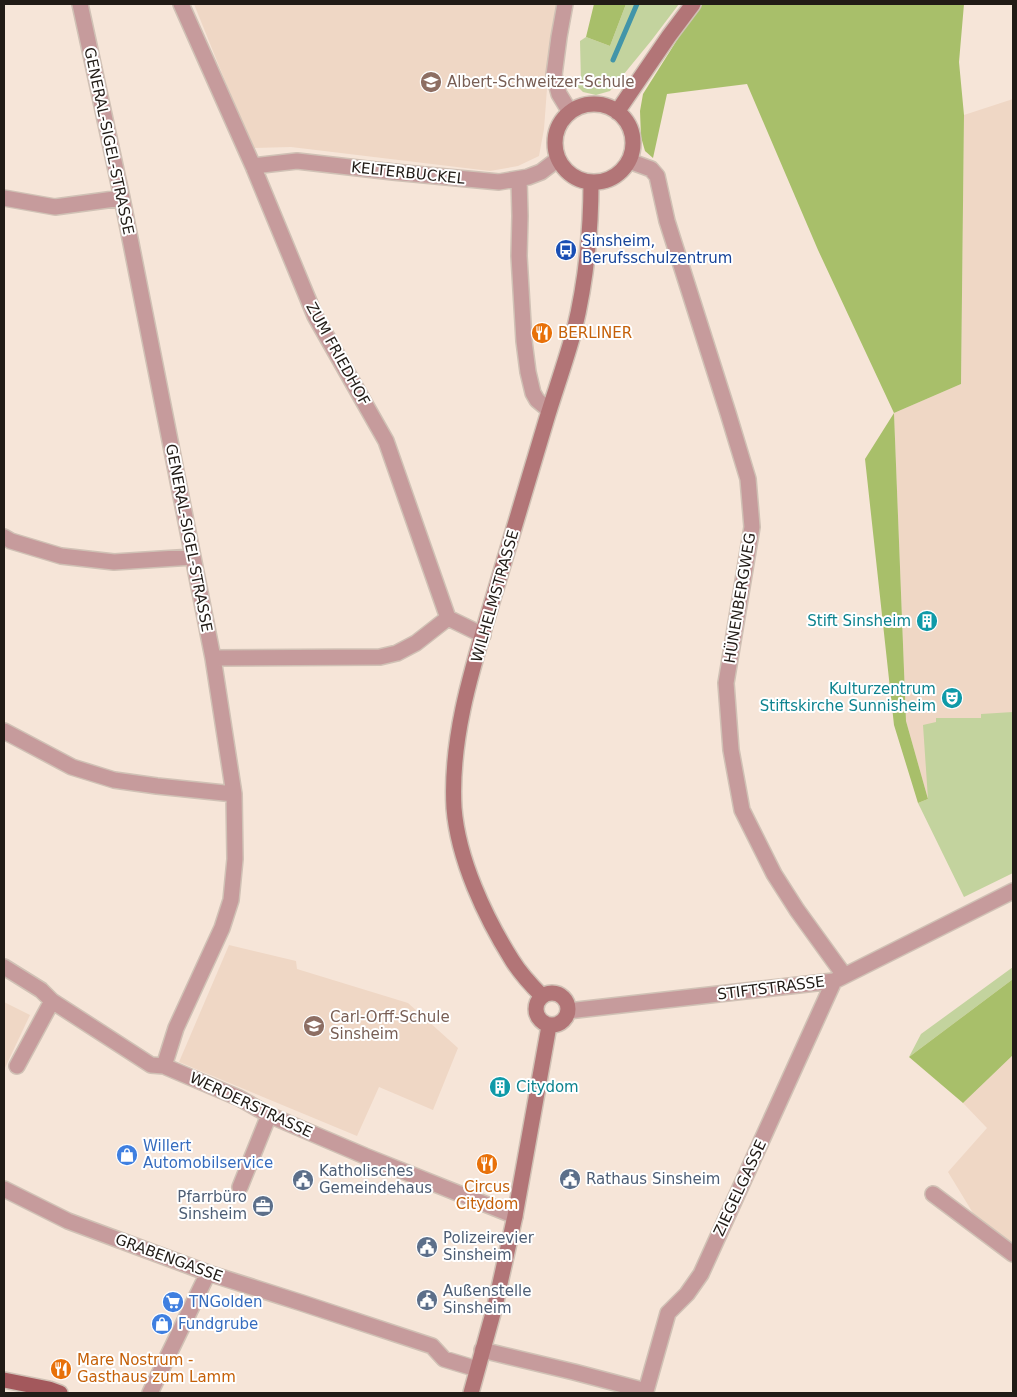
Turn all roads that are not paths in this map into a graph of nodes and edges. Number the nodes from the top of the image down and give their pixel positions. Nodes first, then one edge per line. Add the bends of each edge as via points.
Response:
1 (80, 4) edge
2 (181, 4) edge
3 (565, 4) edge
4 (693, 4) edge
5 (570, 112) junction
6 (617, 112) junction
7 (558, 159) junction
8 (628, 161) junction
9 (253, 166) junction
10 (519, 179) junction
11 (591, 182) junction
12 (4, 198) edge
13 (122, 198) junction
14 (549, 410) junction
15 (6, 544) edge
16 (194, 557) junction
17 (448, 618) junction
18 (482, 635) junction
19 (213, 658) junction
20 (4, 731) edge
21 (234, 794) junction
22 (1013, 891) edge
23 (4, 967) edge
24 (839, 978) junction
25 (542, 996) junction
26 (52, 1001) junction
27 (568, 1011) junction
28 (549, 1026) junction
29 (17, 1066) dead end
30 (164, 1066) junction
31 (269, 1115) junction
32 (240, 1187) dead end
33 (4, 1189) edge
34 (933, 1194) dead end
35 (515, 1216) junction
36 (1013, 1254) edge
37 (208, 1273) junction
38 (482, 1350) junction
39 (477, 1369) junction
40 (4, 1380) edge
41 (60, 1393) edge
42 (150, 1393) edge
43 (471, 1393) edge

1 - 13 street, GENERAL-SIGEL-STRASSE
2 - 9 street, ZUM FRIEDHOF
3 - 5 street via 554,74 559,94
4 - 6 main road
5 - 6 main road via 580,106 599,104
5 - 7 main road via 560,123 555,138
6 - 8 main road via 630,128 632,152
7 - 10 street, KELTERBUCKEL via 541,172
7 - 11 main road via 570,174
8 - 11 main road via 615,176
8 - 24 street, HÜNENBERGWEG via 651,169 657,176 667,221 748,479 752,527 726,683 731,750 742,810 774,874
9 - 10 street, KELTERBUCKEL via 297,161 499,182
9 - 17 street, ZUM FRIEDHOF via 315,316 386,441
10 - 14 street via 524,341 533,393
11 - 14 main road, WILHELMSTRASSE via 586,270 574,332
12 - 13 street via 55,207
13 - 16 street, GENERAL-SIGEL-STRASSE
14 - 18 main road, WILHELMSTRASSE
15 - 16 street via 61,556 114,562
16 - 19 street, GENERAL-SIGEL-STRASSE
17 - 18 street
17 - 19 street via 416,643 380,657
18 - 25 main road, WILHELMSTRASSE via 462,715 454,764 454,811 458,836 476,891 490,920 512,960
19 - 21 street, GENERAL-SIGEL-STRASSE
20 - 21 street via 72,767 114,780
21 - 30 street, GENERAL-SIGEL-STRASSE via 235,859 231,900 222,928 176,1028
22 - 24 street, STIFTSTRASSE
23 - 26 street, WERDERSTRASSE via 41,990
24 - 27 street, STIFTSTRASSE
24 - 38 street, ZIEGELGASSE via 701,1274 668,1313 646,1391
25 - 27 main road via 558,994 565,1000
25 - 28 main road via 536,1004 536,1015
26 - 29 street
26 - 30 street, WERDERSTRASSE via 151,1065
27 - 28 main road via 560,1024
28 - 35 main road
30 - 31 street, WERDERSTRASSE via 239,1098
31 - 32 street
31 - 35 street, WERDERSTRASSE
33 - 37 street, GRABENGASSE via 68,1220
34 - 36 street
35 - 38 main road
37 - 39 street, GRABENGASSE via 432,1346 444,1358
37 - 42 street
38 - 39 main road
39 - 43 main road
40 - 41 main road

